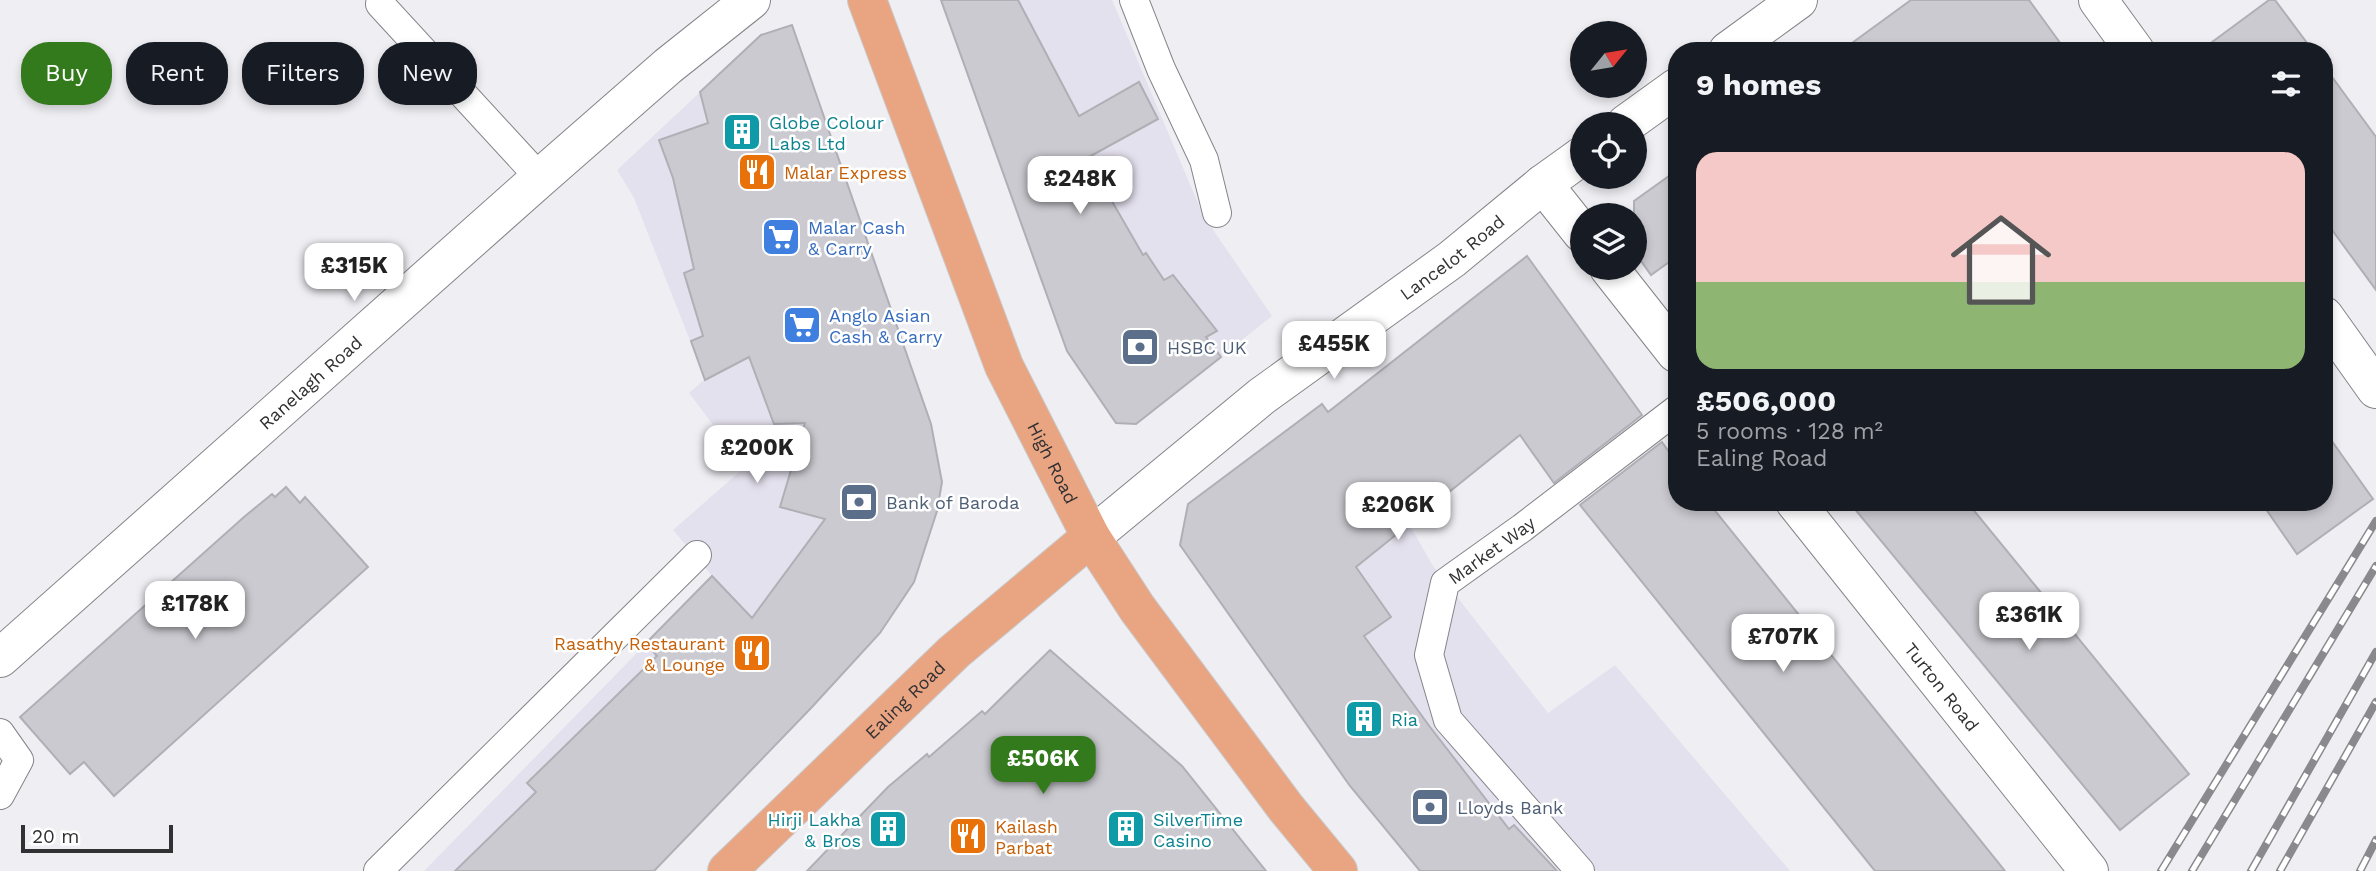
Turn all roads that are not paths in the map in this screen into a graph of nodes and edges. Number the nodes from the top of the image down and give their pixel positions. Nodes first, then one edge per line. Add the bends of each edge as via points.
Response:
1 (751, 0) edge
2 (867, 0) edge
3 (1134, 0) edge
4 (1798, 0) edge
5 (2098, 0) edge
6 (380, 4) dead end
7 (1740, 42) edge
8 (2128, 42) edge
9 (1668, 94) edge
10 (1643, 112) edge
11 (1570, 165) edge
12 (540, 178) junction
13 (1543, 184) junction
14 (1217, 213) dead end
15 (1570, 218) edge
16 (1618, 280) edge
17 (2333, 329) edge
18 (1668, 343) edge
19 (2376, 389) edge
20 (1668, 416) edge
21 (1802, 511) edge
22 (1091, 537) junction
23 (697, 555) dead end
24 (0, 658) edge
25 (0, 733) edge
26 (0, 795) edge
27 (379, 871) edge
28 (727, 871) edge
29 (1338, 871) edge
30 (1580, 871) edge
31 (2089, 871) edge

1 - 12 street, Ranelagh Road
2 - 22 main road, High Road via 1004,366
3 - 14 lane via 1204,160
4 - 7 street
5 - 8 street
6 - 12 lane
9 - 10 street
11 - 13 street, Lancelot Road
12 - 24 street, Ranelagh Road
13 - 15 street
13 - 22 street, Lancelot Road via 1452,259 1262,396
16 - 18 street
17 - 19 street
20 - 30 lane, Market Way via 1445,583 1429,654 1448,720
21 - 31 street, Turton Road
22 - 28 main road, Ealing Road via 954,652
22 - 29 main road, High Road via 1143,616
23 - 27 lane
25 - 26 lane via 19,761

